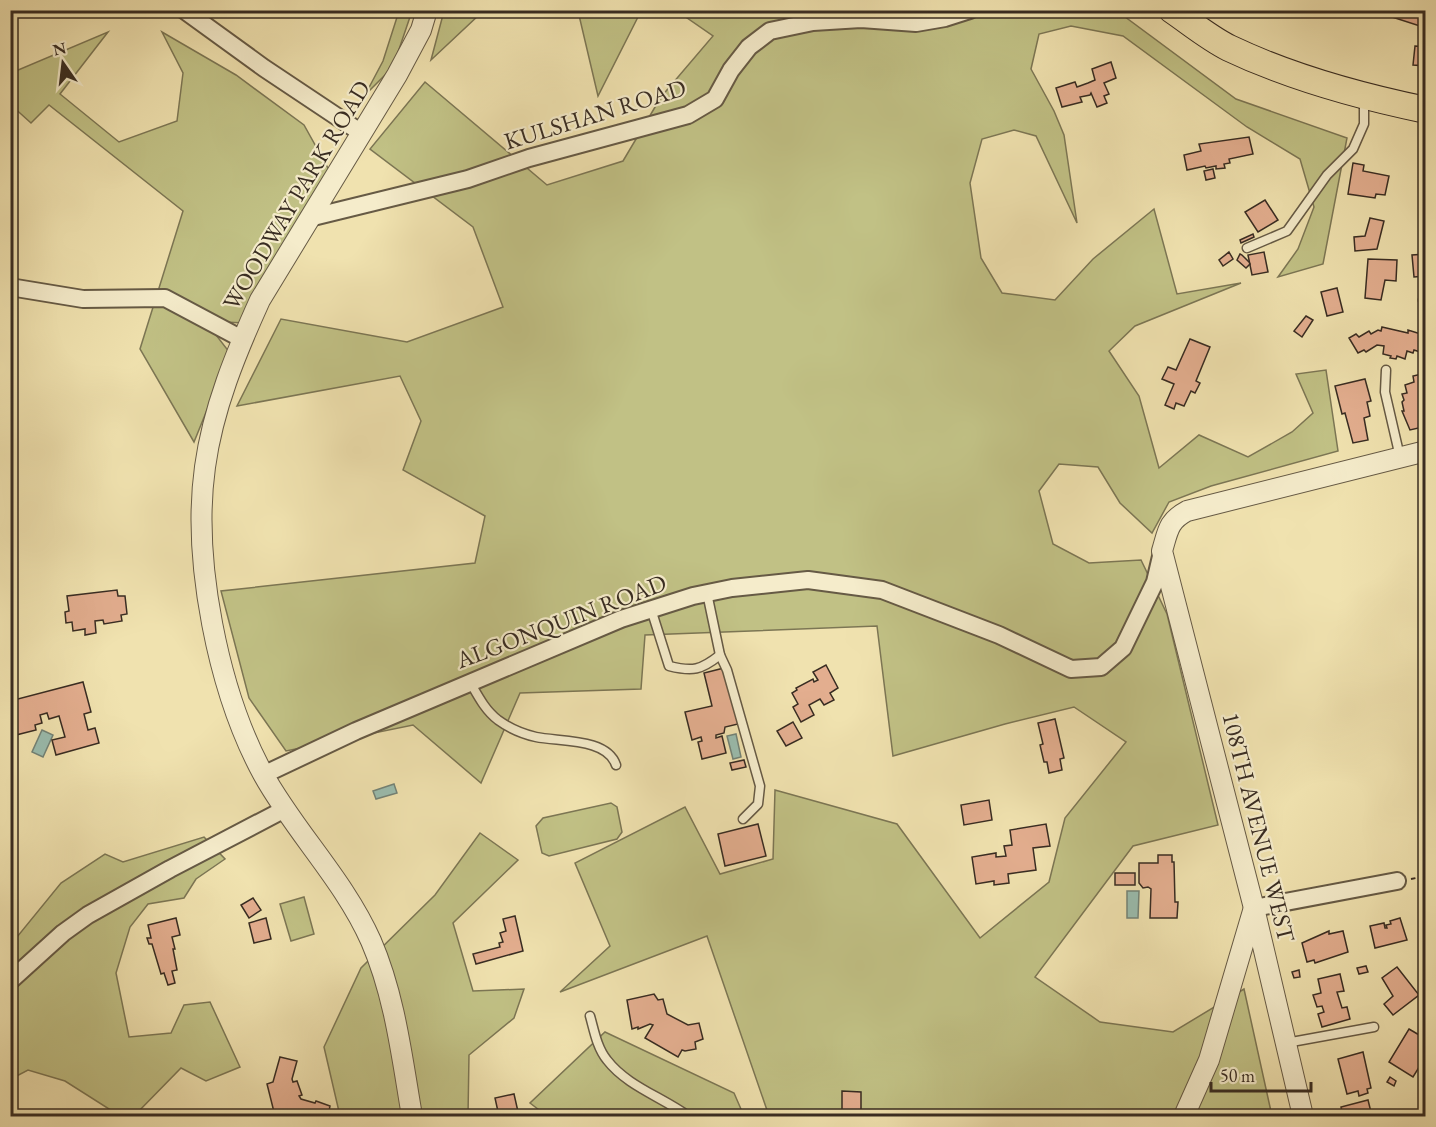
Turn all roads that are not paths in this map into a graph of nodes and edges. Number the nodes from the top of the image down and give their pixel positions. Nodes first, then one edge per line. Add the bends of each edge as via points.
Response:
1 (184, 10) edge
2 (427, 10) edge
3 (970, 10) edge
4 (1172, 10) edge
5 (1204, 10) edge
6 (1282, 70) junction
7 (1364, 97) junction
8 (1425, 110) edge
9 (360, 132) junction
10 (309, 218) junction
11 (1247, 249) dead end
12 (10, 287) edge
13 (1423, 300) dead end
14 (1425, 310) edge
15 (242, 339) junction
16 (1386, 370) dead end
17 (1425, 451) edge
18 (1400, 457) junction
19 (1162, 551) junction
20 (707, 593) junction
21 (651, 609) junction
22 (720, 655) junction
23 (470, 682) junction
24 (616, 765) dead end
25 (263, 775) junction
26 (285, 809) junction
27 (743, 819) dead end
28 (1397, 881) dead end
29 (1254, 908) junction
30 (1242, 950) junction
31 (1265, 958) junction
32 (10, 981) edge
33 (590, 1016) dead end
34 (1374, 1027) dead end
35 (1286, 1043) junction
36 (412, 1116) edge
37 (688, 1116) edge
38 (1184, 1116) edge
39 (1303, 1116) edge

1 - 9 street
2 - 9 street, WOODWAY PARK ROAD via 402,66
3 - 10 street, KULSHAN ROAD via 916,23 824,21 770,31 749,47 715,99 688,114 468,179
4 - 6 main road via 1227,47
5 - 6 main road
6 - 7 main road
7 - 8 main road
7 - 11 lane via 1364,124 1353,149 1327,175 1287,231
9 - 10 street, WOODWAY PARK ROAD
10 - 15 street, WOODWAY PARK ROAD via 260,300
12 - 15 street via 83,300 165,298
13 - 14 lane
15 - 25 street, WOODWAY PARK ROAD via 221,398 205,465 201,504 212,627 236,711
16 - 18 lane via 1385,392
17 - 18 street
18 - 19 street via 1187,511 1169,526
19 - 20 street, ALGONQUIN ROAD via 1155,582 1123,648 1101,667 1071,669 999,635 882,590 808,580
19 - 29 street, 108TH AVENUE WEST
20 - 21 street, ALGONQUIN ROAD
20 - 22 lane
21 - 22 lane via 669,666 686,671 705,667
21 - 23 street, ALGONQUIN ROAD
22 - 27 lane via 760,786 758,804
23 - 24 lane via 485,708 498,720 535,737 594,746 608,752
23 - 25 street, ALGONQUIN ROAD
25 - 26 street, WOODWAY PARK ROAD
26 - 32 street via 88,915
26 - 36 street, WOODWAY PARK ROAD via 344,893 371,941 384,975
28 - 29 street
29 - 30 street
29 - 31 street, 108TH AVENUE WEST
30 - 31 street
30 - 38 street via 1209,1060
31 - 35 street, 108TH AVENUE WEST
33 - 37 lane via 605,1059 618,1073
34 - 35 lane
35 - 39 street, 108TH AVENUE WEST

